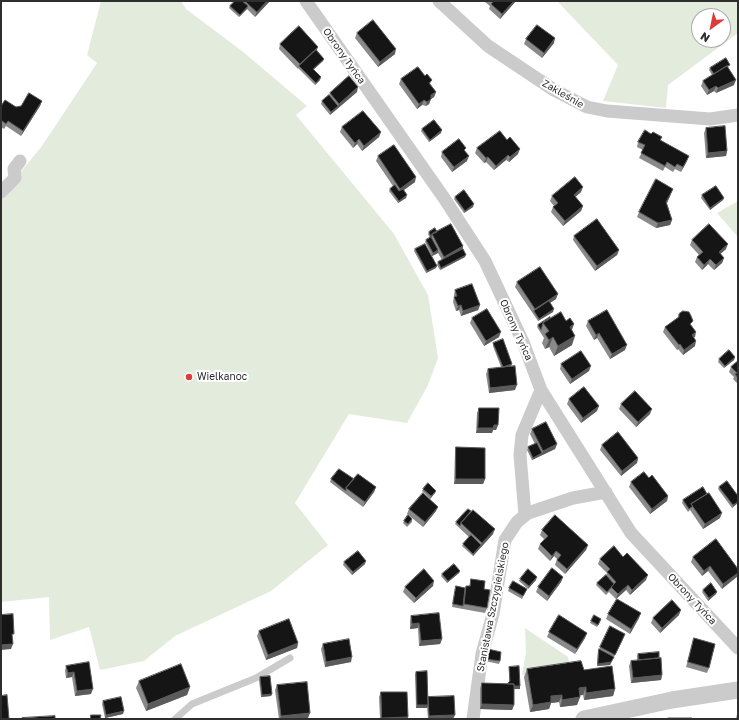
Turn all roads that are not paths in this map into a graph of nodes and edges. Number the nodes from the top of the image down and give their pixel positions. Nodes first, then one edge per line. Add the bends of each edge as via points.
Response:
1 (306, 1) edge
2 (439, 1) edge
3 (738, 115) edge
4 (20, 161) dead end
5 (1, 192) edge
6 (542, 390) junction
7 (606, 492) junction
8 (525, 515) junction
9 (738, 648) edge
10 (290, 658) dead end
11 (738, 690) edge
12 (175, 719) edge
13 (474, 719) edge
14 (584, 719) edge

1 - 6 street, Obrony Tyńca via 485,261 523,342
2 - 3 street, Zakleśnie via 488,46 554,90 587,107 607,111 710,119
4 - 5 street via 14,169 15,178
6 - 7 street, Obrony Tyńca
6 - 8 street via 522,435 520,455
7 - 8 street, Stanisława Szczygielskiego via 573,498
7 - 9 street, Obrony Tyńca via 631,533
8 - 13 street, Stanisława Szczygielskiego via 505,540 493,614 482,654
10 - 12 lane via 256,678 192,704
11 - 14 street via 672,700

